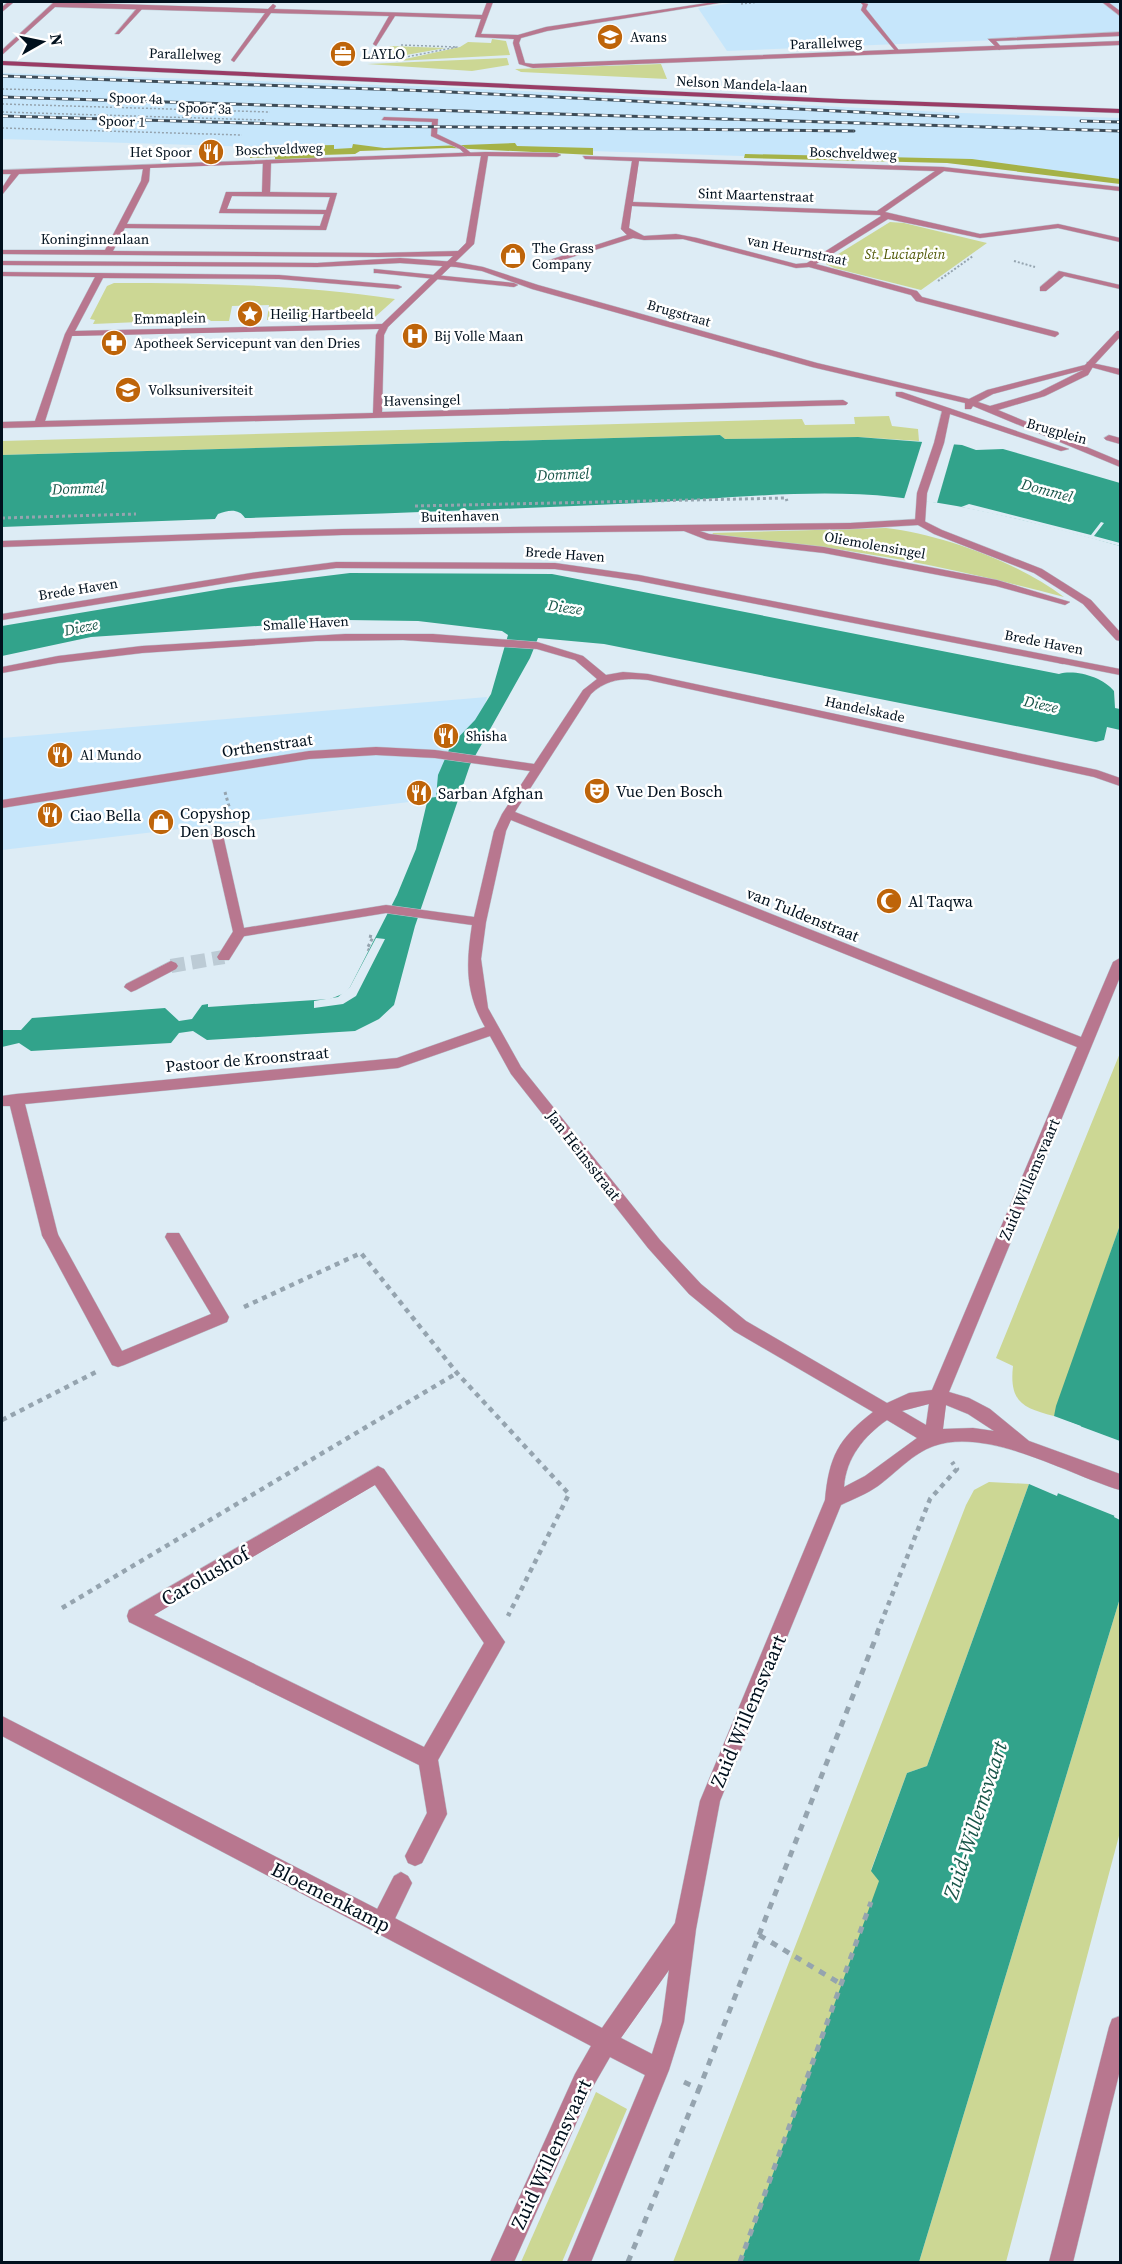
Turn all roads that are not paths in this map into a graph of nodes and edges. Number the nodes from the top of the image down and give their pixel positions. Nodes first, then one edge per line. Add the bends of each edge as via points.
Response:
1 (11, 2) edge
2 (277, 2) edge
3 (490, 2) edge
4 (722, 2) edge
5 (863, 2) edge
6 (1105, 2) edge
7 (55, 3) edge
8 (140, 8) junction
9 (2, 10) edge
10 (270, 11) junction
11 (1120, 14) edge
12 (393, 15) junction
13 (484, 17) junction
14 (117, 33) dead end
15 (1120, 34) edge
16 (518, 37) junction
17 (1120, 43) edge
18 (376, 44) road end
19 (999, 48) junction
20 (899, 52) junction
21 (2, 53) edge
22 (2, 59) edge
23 (234, 60) dead end
24 (2, 63) edge
25 (365, 75) junction
26 (1120, 104) edge
27 (1120, 111) edge
28 (384, 119) dead end
29 (468, 154) junction
30 (485, 154) junction
31 (557, 155) dead end
32 (585, 157) dead end
33 (636, 158) junction
34 (267, 162) junction
35 (147, 166) junction
36 (943, 169) junction
37 (17, 171) junction
38 (2, 172) edge
39 (1120, 189) edge
40 (2, 193) edge
41 (266, 195) junction
42 (629, 204) junction
43 (257, 212) junction
44 (329, 212) junction
45 (884, 214) junction
46 (123, 226) junction
47 (251, 227) junction
48 (633, 235) junction
49 (1120, 240) edge
50 (2, 252) edge
51 (108, 253) junction
52 (161, 253) junction
53 (460, 253) junction
54 (2, 263) edge
55 (450, 263) junction
56 (186, 264) junction
57 (317, 265) junction
58 (809, 265) junction
59 (540, 266) dead end
60 (2, 274) edge
61 (101, 274) junction
62 (436, 277) junction
63 (398, 287) dead end
64 (535, 287) junction
65 (1120, 287) edge
66 (1043, 289) dead end
67 (384, 326) junction
68 (1120, 333) edge
69 (69, 334) junction
70 (1055, 334) dead end
71 (1089, 364) junction
72 (814, 365) junction
73 (1120, 372) edge
74 (890, 383) joint
75 (970, 402) junction
76 (843, 403) dead end
77 (946, 409) junction
78 (992, 409) junction
79 (377, 415) junction
80 (964, 415) junction
81 (39, 424) junction
82 (2, 425) edge
83 (1109, 438) dead end
84 (1120, 441) edge
85 (1099, 457) junction
86 (1120, 464) edge
87 (920, 522) junction
88 (680, 526) junction
89 (2, 544) edge
90 (1065, 602) dead end
91 (2, 617) edge
92 (1120, 638) edge
93 (2, 670) edge
94 (1120, 672) edge
95 (603, 679) junction
96 (538, 768) junction
97 (1120, 782) edge
98 (2, 804) edge
99 (508, 814) junction
100 (217, 835) road end
101 (479, 922) junction
102 (239, 933) junction
103 (224, 957) dead end
104 (1120, 962) edge
105 (171, 966) tunnel mouth
106 (131, 987) dead end
107 (492, 1030) junction
108 (1085, 1044) junction
109 (9, 1100) edge
110 (173, 1237) dead end
111 (938, 1396) junction
112 (888, 1410) junction
113 (933, 1438) junction
114 (1022, 1444) junction
115 (1120, 1482) edge
116 (834, 1500) junction
117 (2, 1726) edge
118 (428, 1759) junction
119 (415, 1856) dead end
120 (401, 1883) dead end
121 (381, 1923) junction
122 (685, 1929) junction
123 (1120, 2026) edge
124 (606, 2041) junction
125 (658, 2070) junction
126 (502, 2262) edge
127 (579, 2262) edge
128 (1061, 2262) edge

1 - 9 street
2 - 10 street
3 - 13 street
4 - 16 street via 546,29
5 - 20 street via 863,9
6 - 11 street
7 - 8 street
7 - 21 street
8 - 10 street
8 - 14 street
10 - 12 street
10 - 23 street
12 - 13 street
12 - 18 street
13 - 16 street via 477,36
15 - 19 street via 991,39
16 - 20 street, Parallelweg via 522,64 533,66
17 - 19 street, Parallelweg
19 - 20 street, Parallelweg
22 - 25 main road, Parallelweg
24 - 25 main road, Parallelweg
25 - 26 main road, Nelson Mandela-laan
25 - 27 main road, Nelson Mandela-laan via 952,106
28 - 29 street via 436,120 433,135
29 - 30 street, Boschveldweg
29 - 34 street, Boschveldweg
30 - 31 street, Boschveldweg
30 - 53 street via 470,244
32 - 33 street, Boschveldweg
33 - 36 street, Boschveldweg
33 - 42 street
34 - 35 street, Boschveldweg
34 - 41 street
35 - 37 street, Boschveldweg
35 - 46 street via 145,181
36 - 39 street, Boschveldweg
36 - 45 street via 881,210
37 - 38 street, Boschveldweg
37 - 40 street
41 - 43 street via 229,194 222,211
41 - 44 street via 334,195
42 - 45 street, Sint Maartenstraat
42 - 48 street via 625,229
43 - 44 street
43 - 47 street
44 - 47 street via 324,228
45 - 49 street, Sint Maartenstraat via 980,236 1058,226
45 - 58 street
46 - 47 street
46 - 51 street
48 - 58 street, van Heurnstraat via 681,237 796,266
48 - 59 street
50 - 51 street, Koninginnenlaan
51 - 52 street, Koninginnenlaan
52 - 53 street
52 - 56 street, Koninginnenlaan
53 - 55 street
54 - 56 street, Koninginnenlaan
55 - 57 street
55 - 62 street
55 - 64 street
56 - 57 street
57 - 62 street
58 - 70 street, van Heurnstraat via 914,293 919,299
60 - 61 street
61 - 63 street via 279,277
61 - 69 street
62 - 64 street
62 - 67 street
64 - 72 street, Brugstraat
65 - 66 street via 1062,273
67 - 69 street, Emmaplein
67 - 79 street via 380,335
68 - 71 street, Brugplein
69 - 81 street
71 - 73 street
71 - 75 street via 990,392
71 - 78 street, Brugplein via 1085,373 1020,402
72 - 74 street, Brugstraat
72 - 77 street, Brugstraat
74 - 75 street, Brugplein
75 - 78 street, Brugplein
75 - 80 street
76 - 79 street, Havensingel
77 - 80 street, Brugplein
77 - 87 street, Oliemolensingel via 920,501
78 - 80 street, Brugplein
78 - 85 street, Brugplein
79 - 81 street, Havensingel
80 - 85 street, Brugplein via 1045,444
81 - 82 street, Havensingel
83 - 84 street
85 - 86 street
87 - 88 street, Buitenhaven
87 - 92 street, Oliemolensingel via 1038,571 1087,602
88 - 89 street, Buitenhaven
88 - 90 street, Oliemolensingel via 716,539 824,550 986,581
91 - 94 street, Brede Haven via 336,565 555,566 639,578
93 - 95 street, Smalle Haven via 113,650 352,635 491,641 551,648 581,659
95 - 96 street, Jan Heinsstraat via 587,692
95 - 97 street, Handelskade via 615,675 648,677
96 - 98 street, Orthenstraat via 435,754 376,751 309,755
96 - 99 street, Jan Heinsstraat
99 - 101 street, Jan Heinsstraat via 500,831
99 - 108 street, van Tuldenstraat
100 - 102 street
101 - 102 street via 386,909
101 - 107 street, Jan Heinsstraat via 474,958 476,985
102 - 103 street
104 - 108 street, Zuid Willemsvaart
105 - 106 street
107 - 109 street, Pastoor de Kroonstraat via 398,1063
107 - 112 street, Jan Heinsstraat via 516,1070 654,1244 695,1289 740,1326
108 - 111 street, Zuid Willemsvaart
109 - 110 street via 50,1235 118,1360 221,1317
111 - 112 street, Zuid Willemsvaart via 912,1399
111 - 113 street, Zuid Willemsvaart
111 - 114 street via 977,1410
112 - 113 street, Jan Heinsstraat
112 - 116 street, Zuid Willemsvaart via 844,1454 837,1469
113 - 114 street via 963,1435
113 - 116 street via 868,1483
114 - 115 street
116 - 122 street, Zuid Willemsvaart via 710,1802
117 - 121 street, Bloemenkamp
118 - 118 street, Carolushof via 136,1616 378,1474 495,1642
118 - 119 street via 437,1814
120 - 121 street
121 - 124 street, Bloemenkamp
122 - 124 street, Zuid Willemsvaart
122 - 125 street, Zuid Willemsvaart via 673,2022
123 - 128 street
124 - 125 street, Bloemenkamp
124 - 126 street, Zuid Willemsvaart via 583,2082
125 - 127 street, Zuid Willemsvaart

